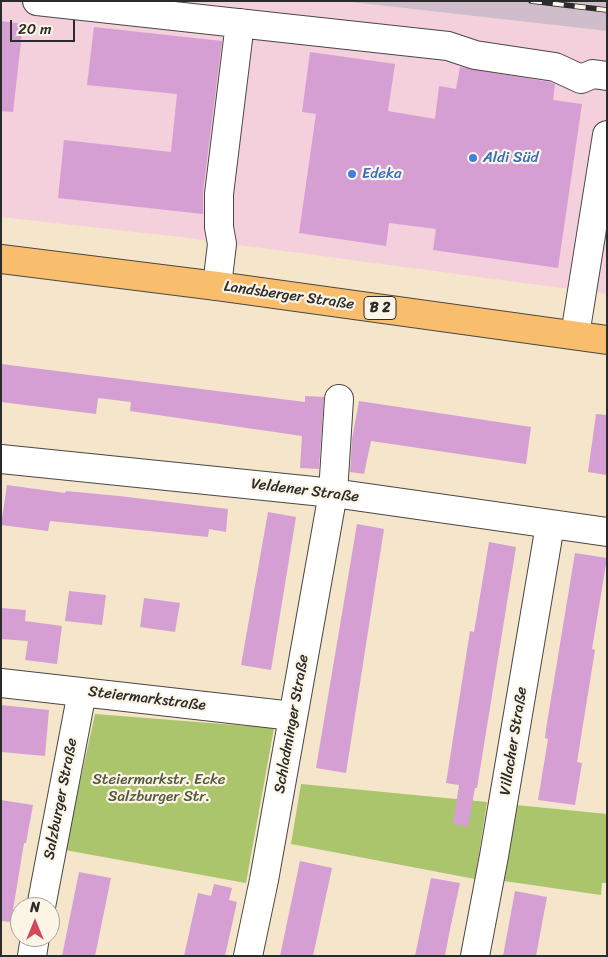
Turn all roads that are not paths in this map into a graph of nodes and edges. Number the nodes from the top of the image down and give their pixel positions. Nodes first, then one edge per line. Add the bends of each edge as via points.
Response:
1 (38, 1) edge
2 (240, 23) junction
3 (607, 76) edge
4 (607, 135) edge
5 (1, 259) edge
6 (217, 286) junction
7 (575, 335) junction
8 (607, 340) edge
9 (340, 400) dead end
10 (1, 459) edge
11 (333, 493) junction
12 (550, 525) junction
13 (607, 532) edge
14 (1, 683) edge
15 (82, 692) junction
16 (293, 716) junction
17 (43, 897) edge
18 (248, 956) edge
19 (475, 956) edge

1 - 2 street
2 - 3 street via 448,46 475,55 555,67 581,79 593,74
2 - 6 street via 219,194 222,244
4 - 7 street
5 - 6 main road, Landsberger Straße / B 2
6 - 7 main road, Landsberger Straße / B 2
7 - 8 main road, Landsberger Straße / B 2
9 - 11 street, Schladminger Straße
10 - 11 street, Veldener Straße
11 - 12 street, Veldener Straße
11 - 16 street, Schladminger Straße
12 - 13 street, Veldener Straße
12 - 19 street, Villacher Straße
14 - 15 street, Steiermarkstraße
15 - 16 street, Steiermarkstraße
15 - 17 street, Salzburger Straße
16 - 18 street, Schladminger Straße

